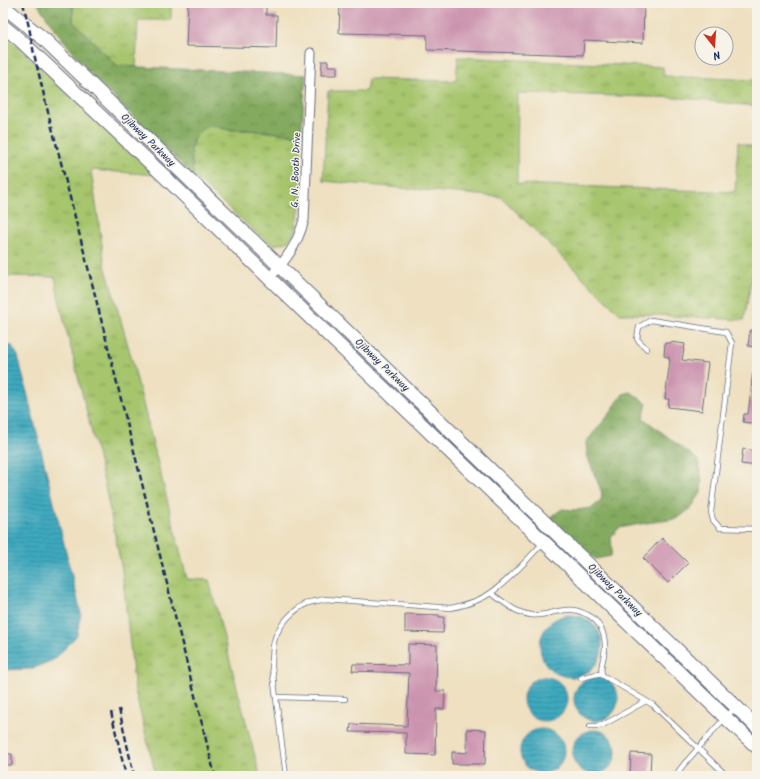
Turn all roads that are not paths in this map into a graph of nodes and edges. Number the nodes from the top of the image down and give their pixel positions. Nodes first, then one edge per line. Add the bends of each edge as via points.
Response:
1 (3, 6) edge
2 (3, 26) edge
3 (311, 53) dead end
4 (280, 267) junction
5 (269, 278) junction
6 (647, 349) dead end
7 (546, 523) junction
8 (757, 529) edge
9 (542, 539) junction
10 (491, 593) junction
11 (643, 617) junction
12 (635, 630) junction
13 (602, 675) junction
14 (581, 678) dead end
15 (276, 697) junction
16 (345, 699) dead end
17 (646, 701) junction
18 (736, 707) junction
19 (725, 717) junction
20 (590, 726) dead end
21 (757, 727) edge
22 (757, 747) edge
23 (698, 748) junction
24 (286, 776) edge
25 (676, 776) edge
26 (727, 776) edge

1 - 4 main road, Ojibway Parkway via 45,40
2 - 5 main road, Ojibway Parkway via 163,174
3 - 4 street, G. N. Booth Drive via 304,220 291,252
4 - 5 street, G. N. Booth Drive
4 - 7 main road, Ojibway Parkway
5 - 9 main road, Ojibway Parkway
6 - 8 lane via 637,338 639,327 651,320 726,332 732,343 711,512 713,520 720,528
7 - 9 lane
7 - 11 main road, Ojibway Parkway
9 - 10 lane via 504,583
9 - 12 main road, Ojibway Parkway
10 - 13 lane via 514,609 532,615 573,610 591,616 603,633 605,653
10 - 15 lane via 464,606 451,608 325,599 306,604 292,613 274,639 272,667
11 - 12 lane
11 - 18 main road, Ojibway Parkway
12 - 19 main road, Ojibway Parkway
13 - 14 lane
13 - 17 lane
15 - 16 lane
15 - 24 lane
17 - 20 lane via 603,725
17 - 23 lane
18 - 19 lane
18 - 21 main road, Ojibway Parkway
19 - 22 main road, Ojibway Parkway
19 - 23 lane
23 - 25 lane
23 - 26 lane

